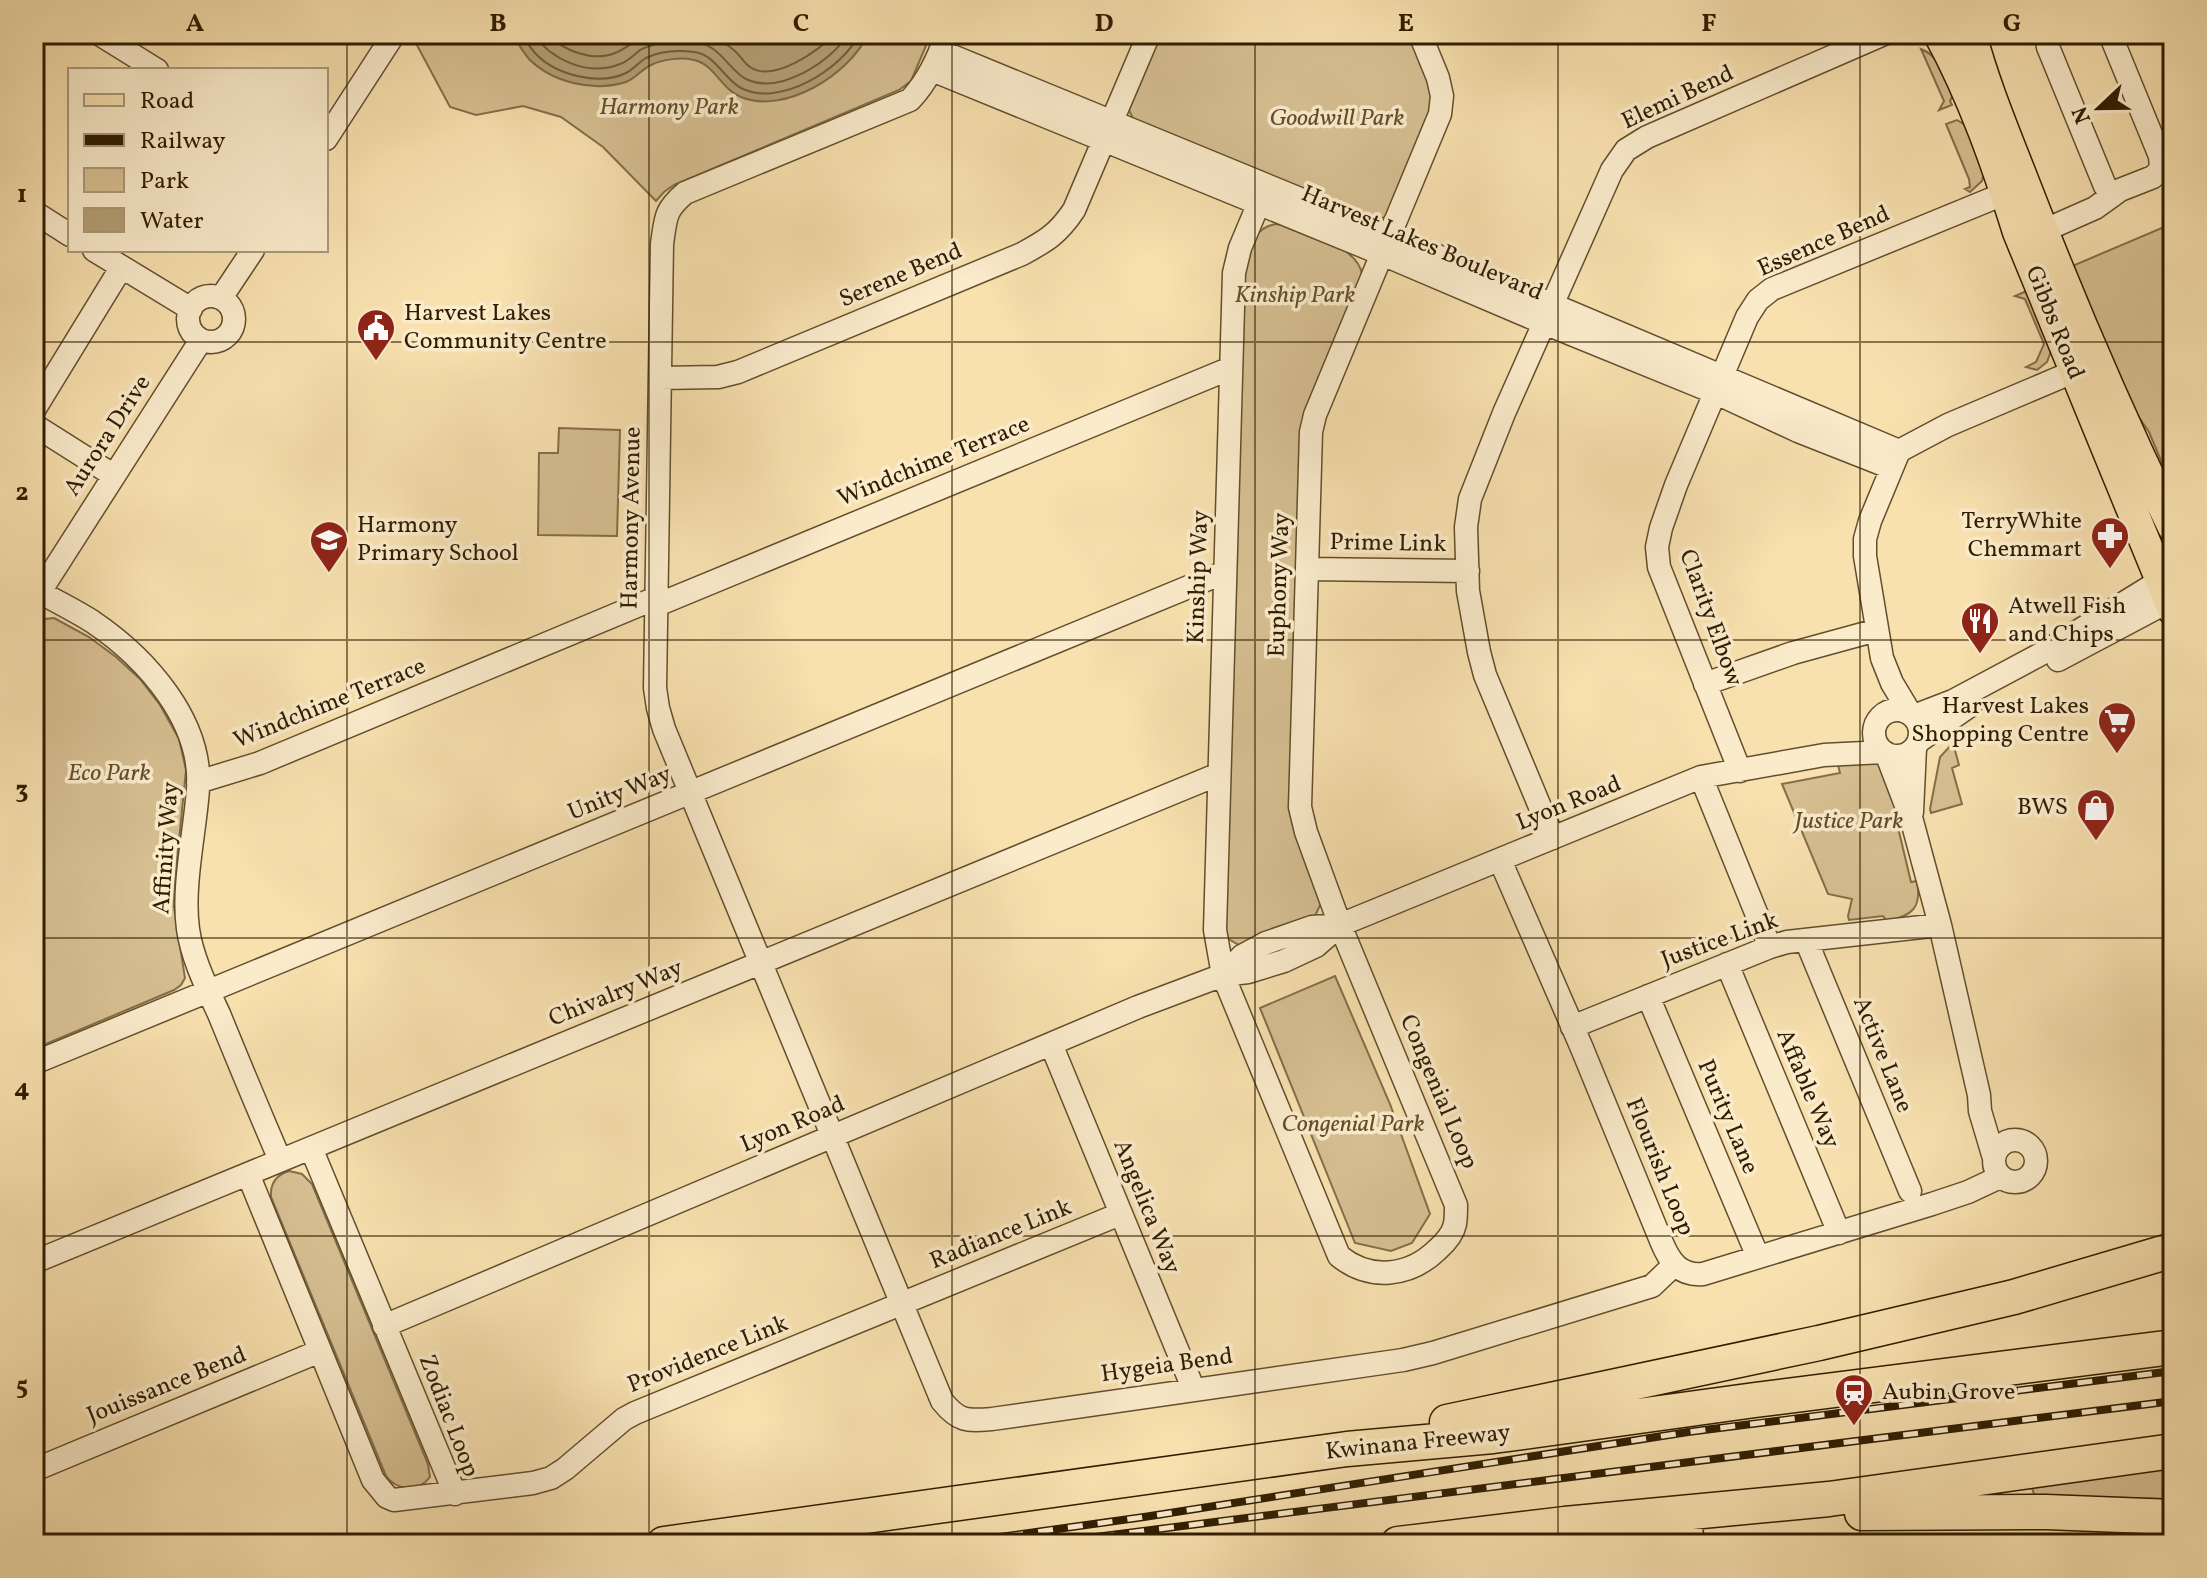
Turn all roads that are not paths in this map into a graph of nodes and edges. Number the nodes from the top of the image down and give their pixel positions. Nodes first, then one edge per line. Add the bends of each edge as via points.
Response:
1 (99, 34) edge
2 (394, 34) edge
3 (1149, 34) edge
4 (1420, 34) edge
5 (1884, 34) edge
6 (1899, 34) edge
7 (1939, 34) edge
8 (1971, 34) edge
9 (2046, 34) edge
10 (2110, 34) edge
11 (940, 51) edge
12 (154, 68) edge
13 (1109, 130) junction
14 (328, 136) edge
15 (2006, 193) junction
16 (1262, 195) junction
17 (2112, 196) junction
18 (34, 212) edge
19 (2043, 231) junction
20 (68, 234) edge
21 (1386, 245) junction
22 (97, 252) edge
23 (252, 252) edge
24 (121, 268) junction
25 (221, 298) junction
26 (191, 309) junction
27 (1548, 314) junction
28 (201, 340) junction
29 (2085, 367) junction
30 (1231, 368) junction
31 (660, 378) junction
32 (1720, 385) junction
33 (34, 410) edge
34 (34, 425) edge
35 (1895, 460) junction
36 (113, 475) junction
37 (2173, 527) edge
38 (1307, 569) junction
39 (1468, 571) junction
40 (1225, 572) junction
41 (2170, 592) edge
42 (37, 596) edge
43 (657, 601) junction
44 (1877, 630) junction
45 (1882, 658) junction
46 (1705, 684) junction
47 (1912, 715) junction
48 (1878, 722) junction
49 (1917, 744) junction
50 (1885, 752) junction
51 (1824, 755) junction
52 (1740, 771) junction
53 (1219, 774) junction
54 (1701, 777) junction
55 (198, 782) junction
56 (691, 794) junction
57 (1912, 821) junction
58 (1553, 838) junction
59 (1500, 860) junction
60 (1340, 925) junction
61 (1940, 925) junction
62 (1806, 940) junction
63 (1770, 947) junction
64 (760, 963) junction
65 (1727, 964) junction
66 (1223, 975) junction
67 (209, 991) junction
68 (1648, 996) junction
69 (1572, 1027) junction
70 (1051, 1044) junction
71 (34, 1063) edge
72 (1979, 1095) junction
73 (832, 1137) junction
74 (2016, 1140) junction
75 (311, 1148) junction
76 (280, 1160) junction
77 (1997, 1167) junction
78 (248, 1174) junction
79 (1910, 1191) dead end
80 (1120, 1214) junction
81 (1839, 1233) junction
82 (2173, 1250) edge
83 (1758, 1257) junction
84 (34, 1262) edge
85 (1674, 1265) junction
86 (902, 1304) junction
87 (384, 1326) junction
88 (2173, 1347) edge
89 (320, 1351) junction
90 (1193, 1388) junction
91 (1347, 1449) junction
92 (2173, 1451) edge
93 (34, 1470) edge
94 (455, 1494) junction
95 (2173, 1517) edge
96 (664, 1544) edge
97 (1398, 1544) edge
98 (1615, 1544) edge

1 - 12 street
2 - 14 street
3 - 13 street, Serene Bend
4 - 21 street, Euphony Way via 1438,78 1440,114
5 - 6 street, Elemi Bend
5 - 27 street, Elemi Bend via 1626,150 1612,170
7 - 15 main road, Gibbs Road
8 - 19 main road, Gibbs Road
9 - 17 street
10 - 17 street via 2161,163 2153,177
11 - 13 street, Harvest Lakes Boulevard
11 - 31 street, Harmony Avenue via 910,100 685,193 673,204 662,244
13 - 16 street, Harvest Lakes Boulevard
13 - 31 street, Serene Bend via 1062,228 1022,254 738,372
15 - 29 main road, Gibbs Road via 2018,232
15 - 32 street, Essence Bend via 1772,289 1747,317
16 - 21 street, Harvest Lakes Boulevard
16 - 30 street, Kinship Way via 1234,273
17 - 19 street
18 - 20 street
19 - 29 main road, Gibbs Road
21 - 27 street, Harvest Lakes Boulevard
21 - 38 street, Euphony Way via 1315,415
22 - 24 street
23 - 25 street
24 - 26 street
24 - 33 street
25 - 26 street via 207,296
25 - 28 street via 233,313 233,326 226,337
26 - 28 street via 188,323
27 - 32 street, Harvest Lakes Boulevard
27 - 39 street, Elemi Bend via 1470,499
28 - 36 street, Aurora Drive
29 - 35 street via 1948,425
29 - 37 main road, Gibbs Road via 2128,433
29 - 41 main road, Gibbs Road
30 - 40 street, Kinship Way
30 - 43 street, Windchime Terrace
31 - 43 street, Harmony Avenue
32 - 35 street, Harvest Lakes Boulevard
32 - 46 street, Clarity Elbow via 1676,485 1657,547 1659,567
34 - 36 street
35 - 44 street via 1865,539
36 - 42 street, Aurora Drive
38 - 39 street, Prime Link
38 - 60 street, Euphony Way via 1300,807
39 - 58 street, Elemi Bend via 1485,675
40 - 53 street, Kinship Way
40 - 56 street, Unity Way
41 - 47 street via 2131,600 1953,701
41 - 49 street via 1959,712
42 - 55 street, Affinity Way via 93,622 140,661 184,722 196,752
43 - 55 street, Windchime Terrace via 260,763
43 - 56 street, Harmony Avenue via 658,708
44 - 45 street
44 - 46 street
45 - 47 street
45 - 48 street
46 - 52 street, Clarity Elbow
47 - 48 street via 1896,710
47 - 49 street via 1920,728
48 - 50 street via 1876,742
48 - 51 street, Lyon Road
49 - 50 street via 1901,755
49 - 57 street
50 - 51 street, Lyon Road
50 - 57 street
51 - 52 street, Lyon Road
52 - 54 street, Lyon Road
53 - 64 street, Chivalry Way
53 - 66 street, Kinship Way via 1215,930
54 - 58 street, Lyon Road
54 - 63 street
55 - 67 street, Affinity Way via 188,929
56 - 64 street, Harmony Avenue
56 - 67 street, Unity Way
57 - 61 street
58 - 59 street, Lyon Road
59 - 60 street, Lyon Road
59 - 69 street, Flourish Loop
60 - 66 street, Lyon Road via 1316,946 1284,961
60 - 66 street, Congenial Loop via 1456,1205 1455,1227 1444,1244 1407,1270 1364,1271 1339,1256
61 - 62 street, Justice Link
61 - 72 street
62 - 63 street, Justice Link
62 - 79 street, Active Lane
63 - 65 street, Justice Link
64 - 73 street, Harmony Avenue
64 - 75 street, Chivalry Way
65 - 68 street, Justice Link
65 - 81 street, Affable Way
66 - 70 street, Lyon Road
67 - 71 street, Unity Way
67 - 76 street, Affinity Way
68 - 69 street, Justice Link
68 - 83 street, Purity Lane
69 - 85 street, Flourish Loop
70 - 73 street, Lyon Road
70 - 80 street, Angelica Way
72 - 74 street via 1999,1126
72 - 77 street
73 - 86 street, Hygeia Bend
73 - 87 street, Lyon Road
74 - 77 street via 1999,1147
74 - 77 street via 2035,1154 2033,1172 2025,1180 2009,1182
75 - 76 street, Chivalry Way
75 - 87 street, Zodiac Loop
76 - 78 street, Chivalry Way
77 - 81 street, Flourish Loop via 1968,1192
78 - 84 street, Chivalry Way
78 - 89 street, Zodiac Loop
80 - 86 street, Radiance Link
80 - 90 street, Angelica Way
81 - 83 street, Flourish Loop
82 - 91 highway via 2014,1297
83 - 85 street, Flourish Loop via 1703,1274 1691,1275
85 - 90 street, Hygeia Bend via 1652,1286 1433,1353
86 - 90 street, Hygeia Bend via 942,1401 966,1421
86 - 94 street, Providence Link via 635,1413 551,1478
87 - 94 street, Zodiac Loop
88 - 91 highway, Kwinana Freeway via 1493,1436
89 - 93 street, Jouissance Bend
89 - 94 street, Zodiac Loop via 381,1492 394,1500
91 - 96 highway, Kwinana Freeway
92 - 97 highway via 1829,1499
95 - 98 highway via 1859,1513

